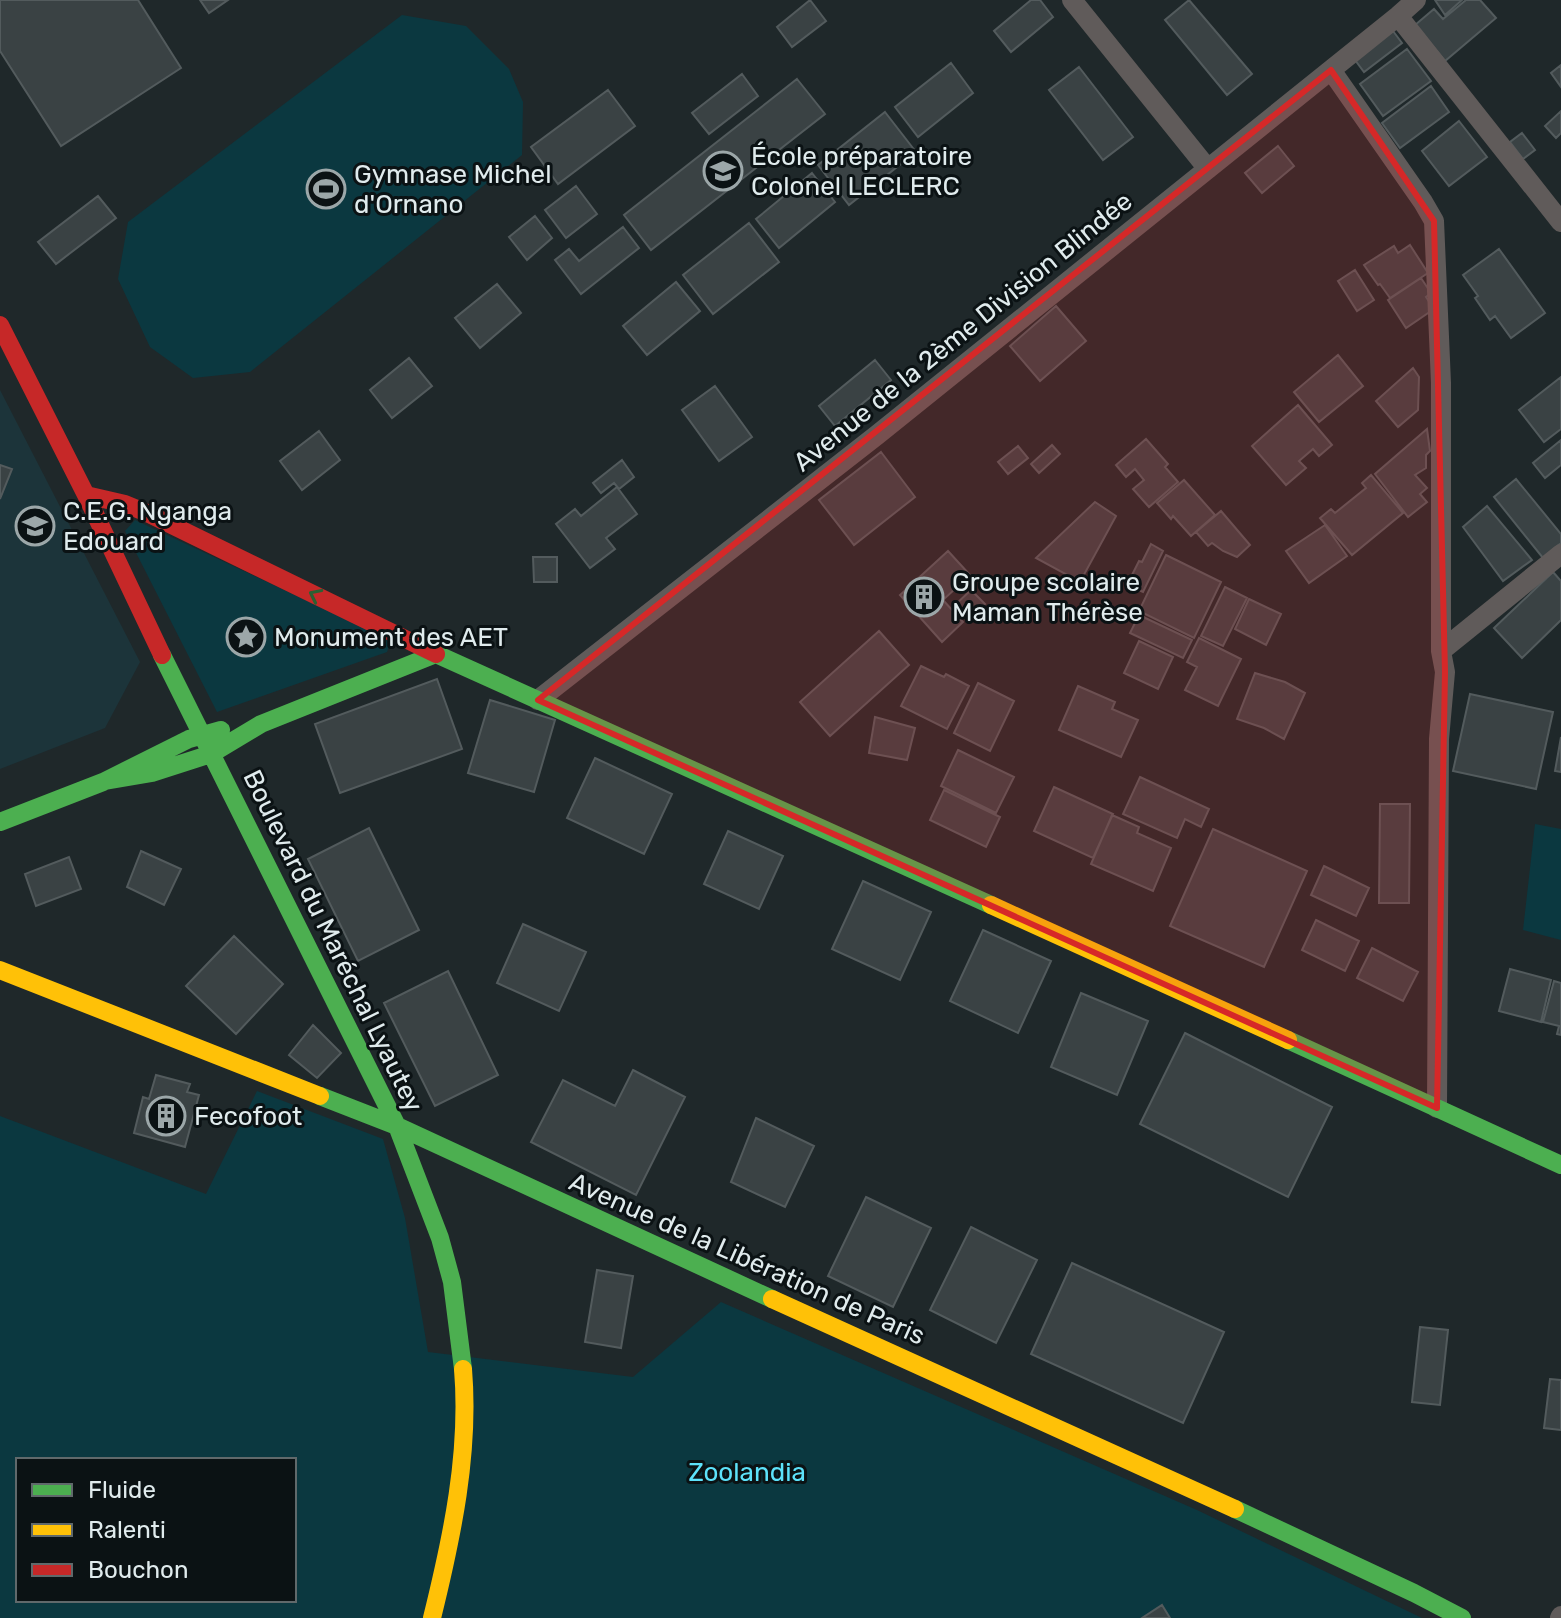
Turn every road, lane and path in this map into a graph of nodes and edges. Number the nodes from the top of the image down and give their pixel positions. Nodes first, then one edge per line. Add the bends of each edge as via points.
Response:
1 (1072, 0) edge
2 (1416, 0) edge
3 (1398, 16) junction
4 (1331, 70) junction
5 (1208, 169) junction
6 (1561, 222) edge
7 (0, 325) edge
8 (86, 495) junction
9 (1561, 554) edge
10 (1441, 651) junction
11 (436, 654) junction
12 (180, 693) junction
13 (538, 700) junction
14 (261, 724) junction
15 (202, 733) junction
16 (161, 750) junction
17 (211, 754) junction
18 (105, 781) junction
19 (0, 822) edge
20 (0, 970) edge
21 (1437, 1108) junction
22 (397, 1126) junction
23 (1561, 1165) edge
24 (432, 1618) edge
25 (1462, 1618) edge

1 - 5 street
2 - 3 street, Avenue de la 2ème Division Blindée
3 - 4 street, Avenue de la 2ème Division Blindée
3 - 6 street
4 - 5 street, Avenue de la 2ème Division Blindée
4 - 10 street via 1434,221 1441,383
5 - 13 street, Avenue de la 2ème Division Blindée
7 - 8 street, Boulevard du Maréchal Lyautey
11 -> 8 street via 147,513
8 - 12 street, Boulevard du Maréchal Lyautey
9 - 10 street
10 - 21 street via 1445,672 1438,770
11 - 13 street
11 - 14 street
12 - 15 street, Boulevard du Maréchal Lyautey
12 - 16 street
13 - 21 street
14 - 15 street
14 - 17 street
15 - 16 street
15 - 17 street, Boulevard du Maréchal Lyautey
16 - 18 street
17 - 18 street
17 - 22 street, Boulevard du Maréchal Lyautey
18 - 19 street
20 - 22 street, Avenue de la Libération de Paris
21 - 23 street
22 - 24 street, Boulevard du Maréchal Lyautey via 452,1282 464,1385 463,1458
22 - 25 street, Avenue de la Libération de Paris via 1199,1492

